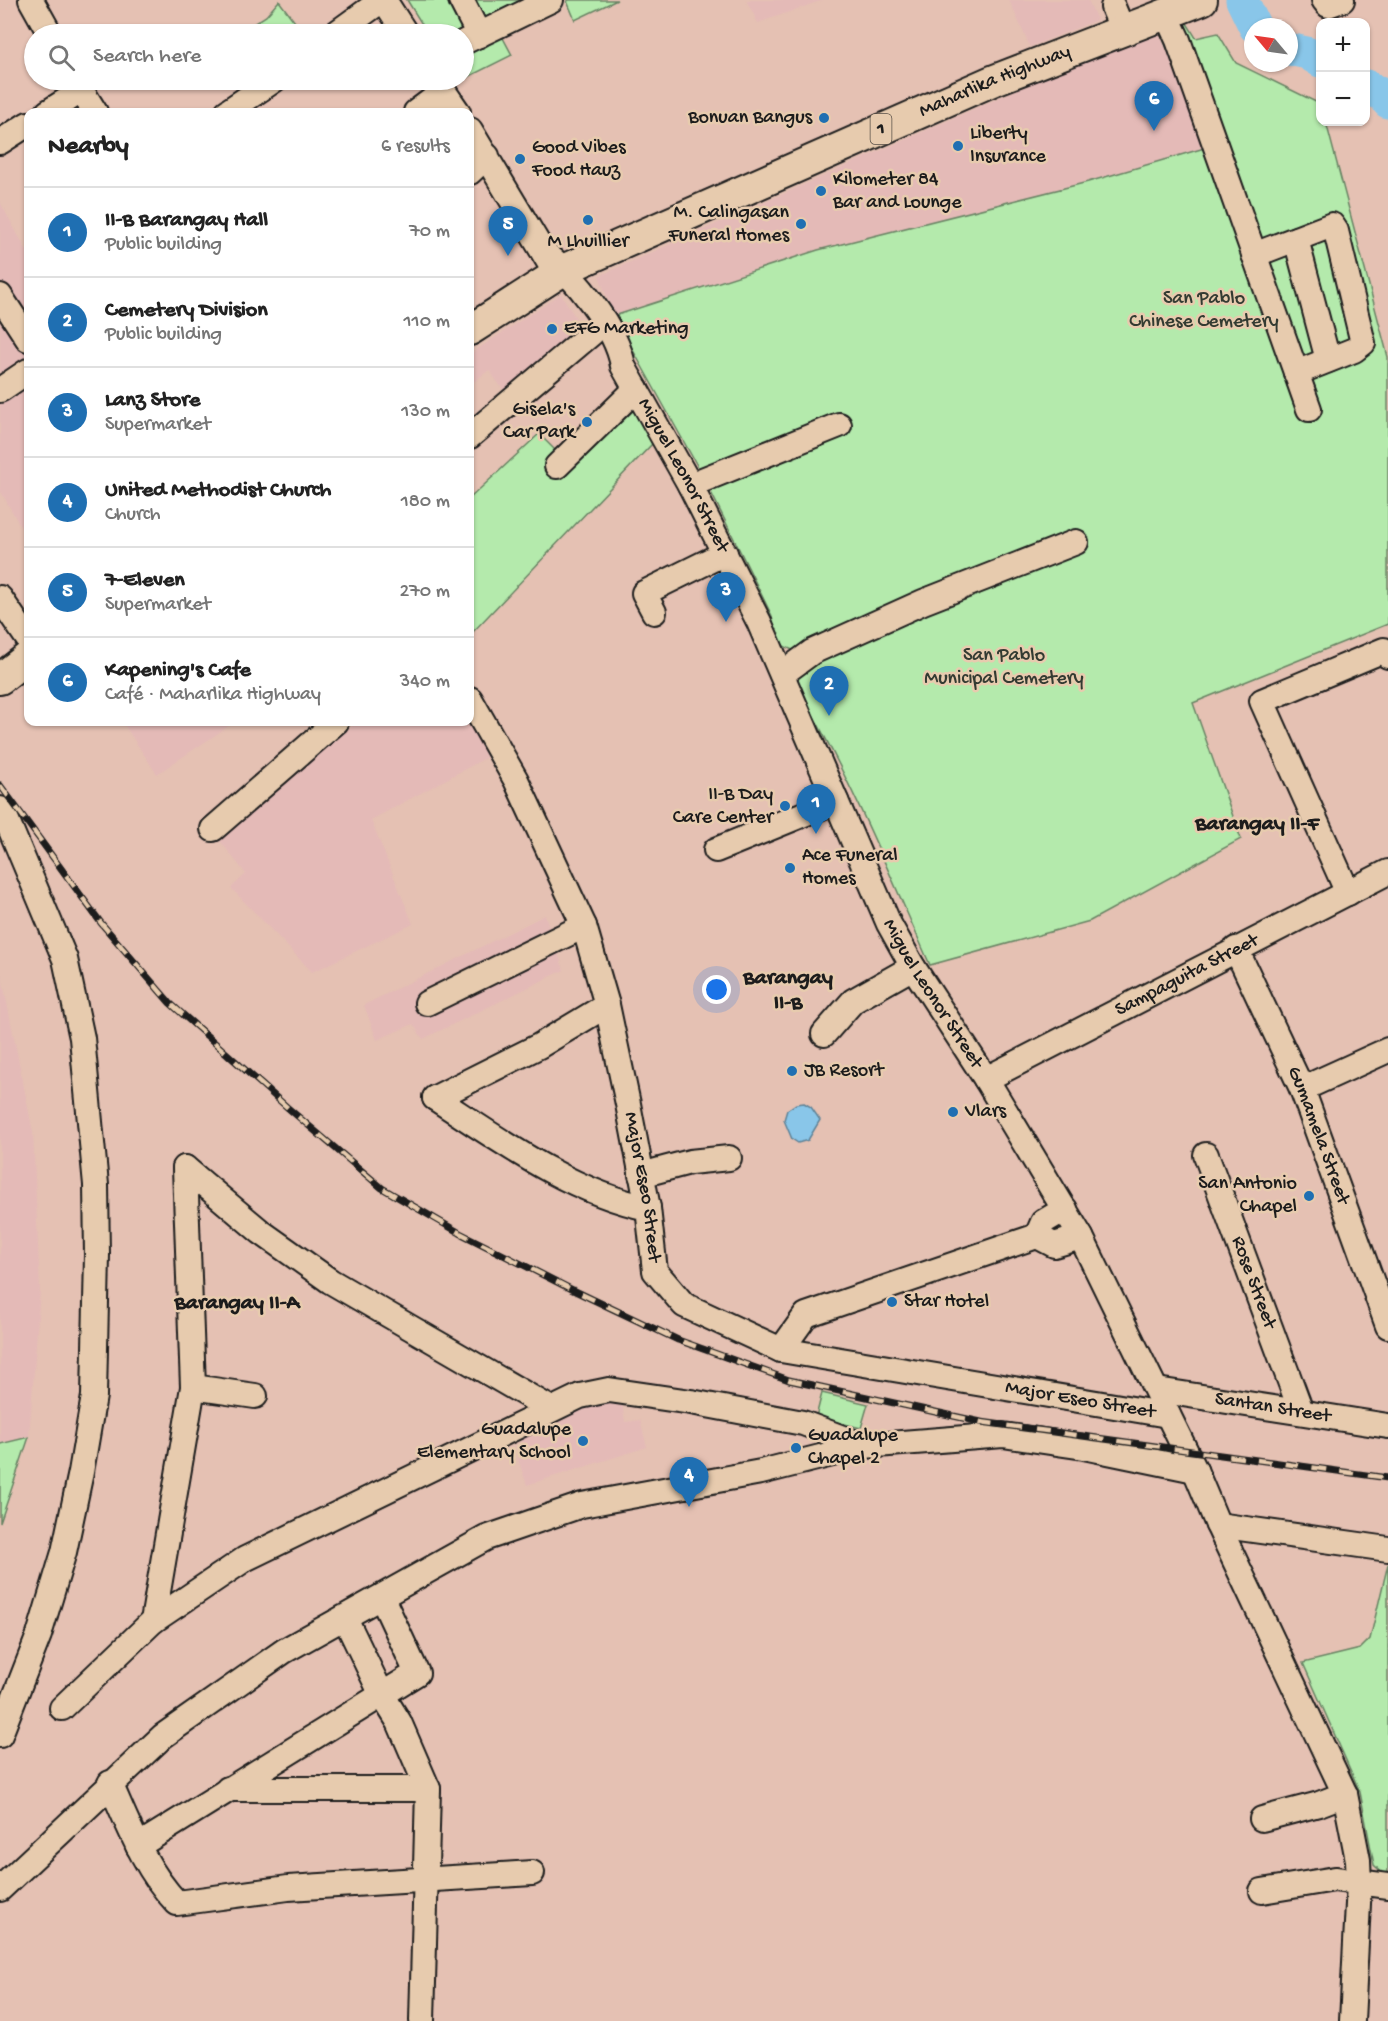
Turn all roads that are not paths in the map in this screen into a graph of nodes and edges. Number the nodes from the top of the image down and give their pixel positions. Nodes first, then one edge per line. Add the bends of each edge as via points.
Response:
1 (31, 0) edge
2 (383, 0) edge
3 (461, 0) edge
4 (551, 0) edge
5 (1202, 0) edge
6 (1324, 0) edge
7 (1342, 0) edge
8 (1166, 14) junction
9 (44, 24) edge
10 (349, 24) edge
11 (399, 24) edge
12 (467, 24) edge
13 (474, 38) edge
14 (72, 90) edge
15 (81, 90) edge
16 (260, 90) edge
17 (436, 90) edge
18 (443, 90) edge
19 (52, 108) edge
20 (92, 108) edge
21 (234, 108) edge
22 (420, 108) edge
23 (455, 108) edge
24 (24, 127) edge
25 (0, 142) edge
26 (474, 147) edge
27 (478, 164) edge
28 (1296, 239) junction
29 (1254, 255) junction
30 (555, 265) junction
31 (0, 296) edge
32 (24, 326) edge
33 (474, 327) edge
34 (592, 333) junction
35 (1328, 360) junction
36 (623, 366) junction
37 (1296, 373) junction
38 (24, 374) edge
39 (636, 389) junction
40 (0, 390) edge
41 (1309, 409) dead end
42 (839, 425) dead end
43 (474, 433) edge
44 (557, 466) dead end
45 (690, 485) junction
46 (1076, 542) dead end
47 (725, 553) junction
48 (0, 598) edge
49 (654, 612) dead end
50 (24, 633) edge
51 (1386, 653) edge
52 (24, 660) edge
53 (782, 674) junction
54 (0, 679) edge
55 (474, 706) edge
56 (331, 726) edge
57 (836, 801) junction
58 (0, 809) edge
59 (213, 829) dead end
60 (716, 850) dead end
61 (1388, 872) edge
62 (1347, 893) junction
63 (584, 926) junction
64 (1236, 949) junction
65 (913, 967) junction
66 (427, 1003) dead end
67 (607, 1005) junction
68 (824, 1034) dead end
69 (1388, 1050) edge
70 (986, 1079) junction
71 (1302, 1089) junction
72 (1206, 1155) dead end
73 (729, 1158) dead end
74 (641, 1175) junction
75 (648, 1208) junction
76 (1065, 1209) junction
77 (1037, 1236) junction
78 (1081, 1237) junction
79 (1388, 1326) edge
80 (781, 1350) junction
81 (193, 1387) junction
82 (1157, 1390) junction
83 (255, 1396) dead end
84 (551, 1408) junction
85 (1301, 1411) junction
86 (1168, 1415) junction
87 (1388, 1426) edge
88 (864, 1446) junction
89 (1195, 1470) junction
90 (1218, 1525) junction
91 (1388, 1549) edge
92 (382, 1598) junction
93 (345, 1618) junction
94 (153, 1622) junction
95 (381, 1694) junction
96 (62, 1708) dead end
97 (0, 1735) edge
98 (110, 1783) junction
99 (228, 1789) junction
100 (428, 1789) junction
101 (1345, 1794) junction
102 (1262, 1820) dead end
103 (138, 1846) junction
104 (532, 1874) dead end
105 (425, 1879) junction
106 (1359, 1884) junction
107 (1388, 1886) edge
108 (0, 1889) edge
109 (1262, 1891) dead end
110 (422, 2021) edge
111 (1352, 2021) edge

1 - 9 street
2 - 10 street
2 - 11 street
3 - 12 street
4 - 13 street
5 - 8 main road, Maharlika Highway / 1
6 - 7 street via 1328,5
8 - 29 street
8 - 30 main road, Maharlika Highway / 1 via 1118,19 965,92
14 - 19 street
15 - 20 street
16 - 21 street
17 - 22 street
18 - 23 street
24 - 25 street
26 - 27 street, Miguel Leonor Street
27 - 30 street, Miguel Leonor Street
28 - 29 street
28 - 35 street
28 - 35 street via 1332,225 1336,231 1363,343
29 - 37 street
30 - 33 main road, Maharlika Highway / 1
30 - 34 street, Miguel Leonor Street via 569,301
30 - 36 street, Miguel Leonor Street via 585,293 621,351
31 - 32 street
34 - 36 street, Miguel Leonor Street via 610,359
34 - 43 street
35 - 37 street
36 - 39 street, Miguel Leonor Street
37 - 41 street
38 - 40 street
39 - 44 street
39 - 45 street, Miguel Leonor Street
42 - 45 street
45 - 47 street, Miguel Leonor Street
46 - 53 street via 805,655
47 - 49 street via 644,593
47 - 53 street, Miguel Leonor Street
48 - 50 street
51 - 62 street via 1262,701
52 - 54 main road
53 - 57 street, Miguel Leonor Street
55 - 63 street, Major Eseo Street via 516,780
56 - 59 street
57 - 60 street
57 - 65 street, Miguel Leonor Street
58 - 97 street via 65,959 82,1038 96,1185 97,1255 94,1396 78,1484 64,1552 39,1635
61 - 62 street, Sampaguita Street
62 - 64 street, Sampaguita Street
63 - 66 street
63 - 67 street, Major Eseo Street
64 - 70 street, Sampaguita Street
64 - 71 street, Gumamela Street
65 - 68 street via 853,1001
65 - 70 street, Miguel Leonor Street
67 - 74 street, Major Eseo Street
67 - 75 street via 539,1046 435,1098 550,1169 618,1202
69 - 71 street
70 - 76 street, Miguel Leonor Street
71 - 79 street, Gumamela Street
72 - 85 street, Rose Street
73 - 74 street via 690,1162
74 - 75 street, Major Eseo Street
75 - 80 street, Major Eseo Street via 656,1271 684,1305
76 - 77 street via 1043,1222
76 - 78 street, Miguel Leonor Street
77 - 78 street via 1053,1245
77 - 80 street via 806,1315
78 - 82 street, Miguel Leonor Street
80 - 86 street, Major Eseo Street
81 - 83 street
81 - 84 street via 186,1168 261,1232 330,1281
81 - 94 street
82 - 85 street, Santan Street
82 - 86 street, Miguel Leonor Street
84 - 88 street via 609,1390 802,1423
84 - 94 street via 246,1558
85 - 87 street, Santan Street
86 - 89 street, Miguel Leonor Street
88 - 89 street via 1003,1435 1084,1446
88 - 92 street via 761,1472 582,1505 486,1538
89 - 90 street, Miguel Leonor Street
90 - 91 street
90 - 101 street, Miguel Leonor Street
92 - 93 street
92 - 95 street via 417,1673
93 - 95 street
93 - 98 street via 284,1651 172,1730
94 - 96 street
95 - 99 street
95 - 100 street via 399,1722
98 - 103 street
98 - 108 street
99 - 100 street
99 - 103 street
100 - 105 street
101 - 102 street
101 - 106 street, Miguel Leonor Street
103 - 105 street via 177,1903 288,1888
104 - 105 street
105 - 110 street
106 - 107 street
106 - 109 street via 1335,1879
106 - 111 street, Miguel Leonor Street

